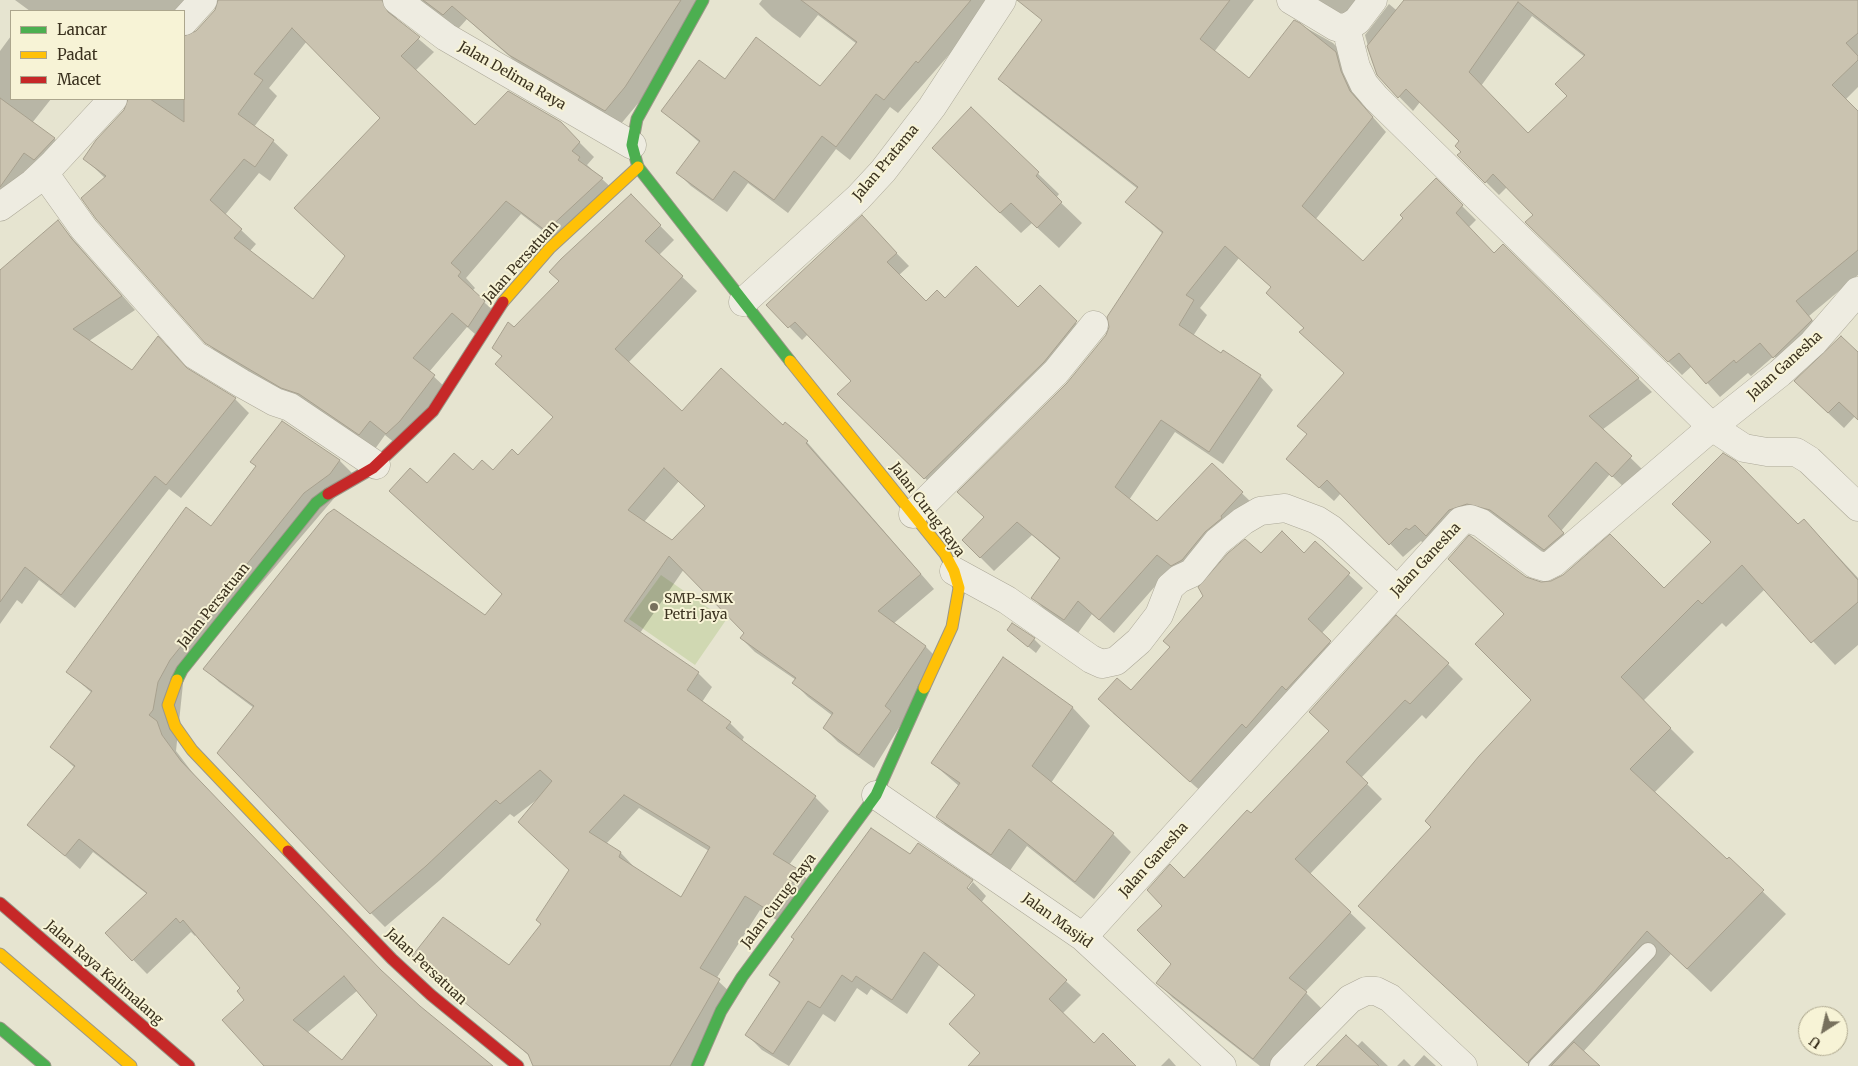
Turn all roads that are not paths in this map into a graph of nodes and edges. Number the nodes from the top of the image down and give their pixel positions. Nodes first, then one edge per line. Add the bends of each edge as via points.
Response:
1 (203, 0) edge
2 (397, 0) edge
3 (703, 0) edge
4 (1002, 0) edge
5 (1291, 0) edge
6 (1373, 0) edge
7 (185, 20) edge
8 (1346, 28) junction
9 (111, 100) edge
10 (635, 156) junction
11 (44, 173) junction
12 (0, 207) edge
13 (1858, 291) edge
14 (743, 302) junction
15 (1094, 325) dead end
16 (1712, 427) junction
17 (376, 465) junction
18 (1858, 507) edge
19 (913, 514) junction
20 (954, 571) junction
21 (1398, 591) junction
22 (876, 795) junction
23 (0, 904) edge
24 (1083, 937) junction
25 (1648, 951) dead end
26 (0, 954) edge
27 (0, 1028) edge
28 (45, 1066) edge
29 (131, 1066) edge
30 (189, 1066) edge
31 (518, 1066) edge
32 (697, 1066) edge
33 (1222, 1066) edge
34 (1284, 1066) edge
35 (1463, 1066) edge
36 (1536, 1066) edge

1 - 7 street
2 - 10 street, Jalan Delima Raya via 446,37
3 - 10 main road via 637,119
4 - 14 street, Jalan Pratama via 932,107 883,170 858,198
5 - 8 street via 1336,27
6 - 8 street via 1357,21
8 - 16 street via 1356,67 1376,98
9 - 11 street
10 - 14 main road, Jalan Curug Raya
10 - 17 main road, Jalan Persatuan via 502,303 433,411
11 - 12 street
11 - 17 street via 84,229 195,355 258,393 290,407
13 - 16 street, Jalan Ganesha via 1814,343
14 - 19 main road, Jalan Curug Raya
15 - 19 street via 1056,372
16 - 18 street via 1744,448 1796,452 1809,460
16 - 21 street, Jalan Ganesha via 1553,563 1545,567 1535,564 1481,523 1470,519 1461,521
17 - 31 main road, Jalan Persatuan via 316,503 182,670 168,705 175,726 192,750 392,959
19 - 20 main road, Jalan Curug Raya via 946,554
20 - 21 street via 1007,600 1102,664 1116,661 1139,641 1159,615 1170,587 1192,573 1217,542 1260,511 1285,508 1317,520
20 - 22 main road, Jalan Curug Raya via 958,588 952,627
21 - 24 street, Jalan Ganesha
22 - 24 street, Jalan Masjid
22 - 32 main road, Jalan Curug Raya via 742,977 721,1012
23 - 30 main road, Jalan Raya Kalimalang
24 - 33 street, Jalan Masjid
25 - 36 lane
26 - 29 main road
27 - 28 main road
34 - 35 street via 1350,999 1366,991 1376,991 1390,998

